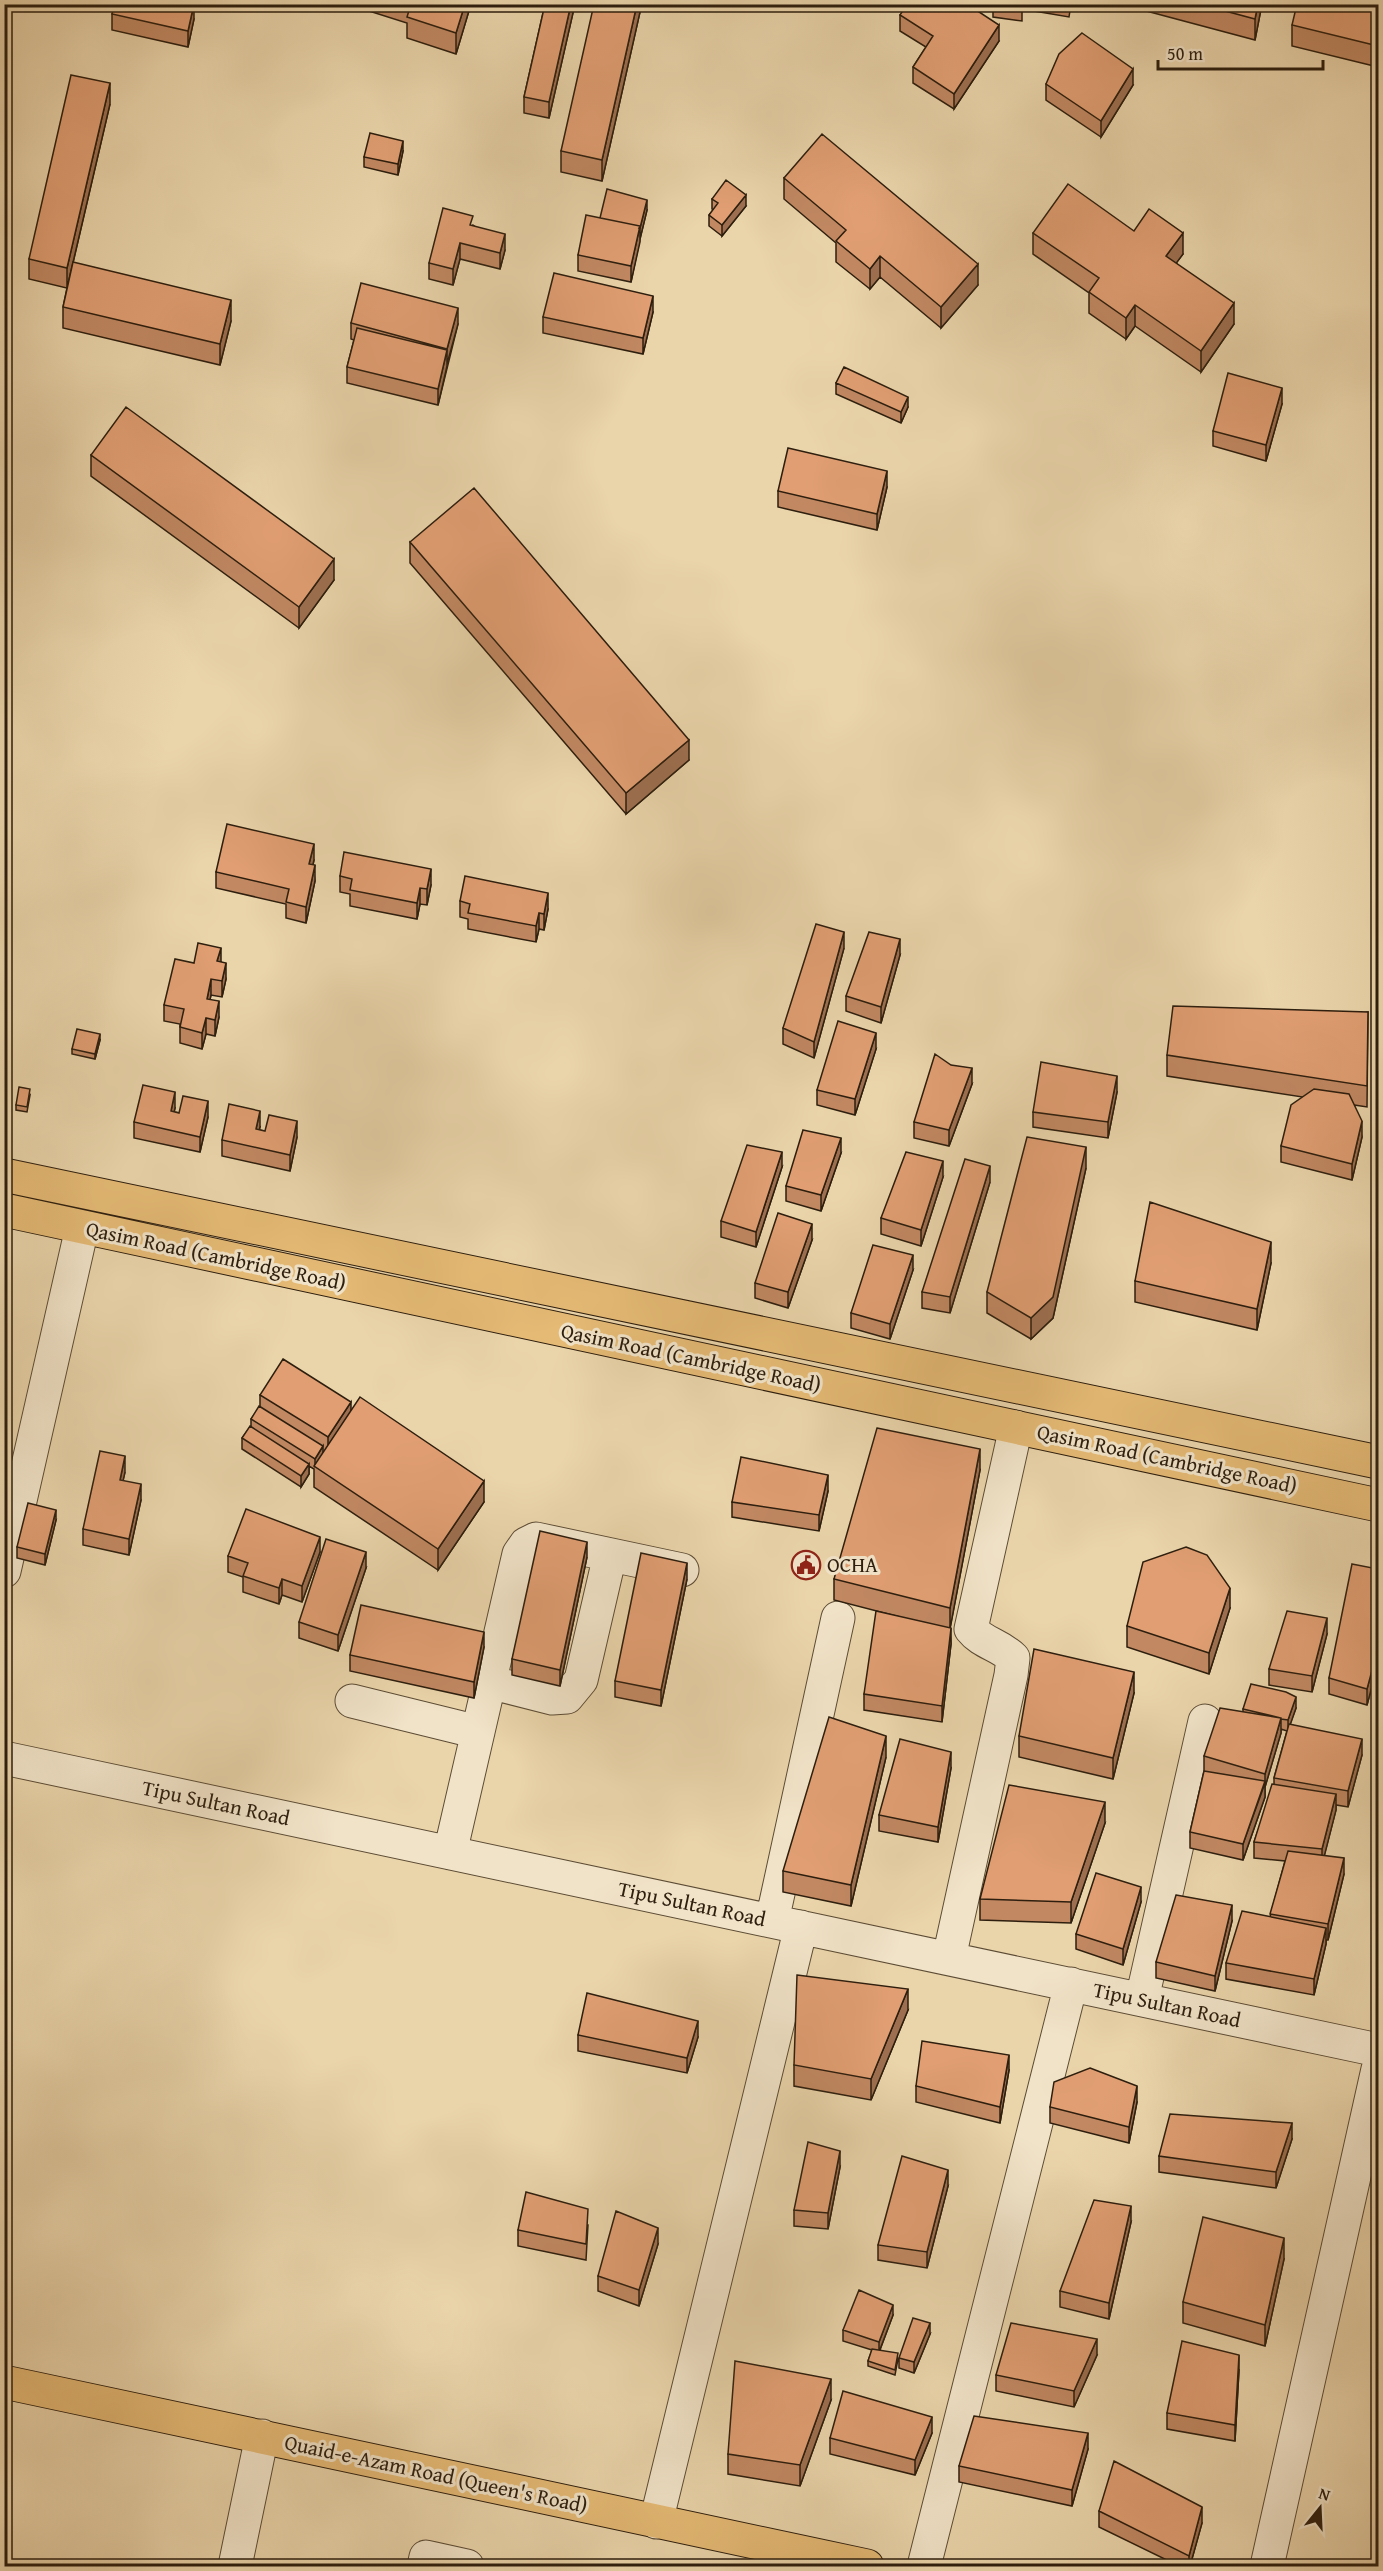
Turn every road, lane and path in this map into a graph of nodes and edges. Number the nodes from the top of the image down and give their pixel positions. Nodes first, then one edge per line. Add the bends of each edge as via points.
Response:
1 (4, 1174) edge
2 (4, 1210) edge
3 (82, 1228) junction
4 (1016, 1427) junction
5 (1378, 1462) edge
6 (1378, 1505) edge
7 (610, 1555) junction
8 (684, 1570) edge
9 (4, 1571) edge
10 (838, 1618) dead end
11 (466, 1631) edge
12 (499, 1640) junction
13 (489, 1682) junction
14 (352, 1701) dead end
15 (1205, 1721) dead end
16 (478, 1732) junction
17 (4, 1758) edge
18 (450, 1853) junction
19 (786, 1924) junction
20 (949, 1958) junction
21 (1071, 1984) junction
22 (1142, 1999) junction
23 (1378, 2050) edge
24 (1378, 2069) edge
25 (4, 2382) edge
26 (262, 2436) junction
27 (656, 2522) junction
28 (235, 2566) edge
29 (424, 2566) edge
30 (467, 2566) edge
31 (867, 2566) edge
32 (924, 2566) edge
33 (1267, 2566) edge

1 - 5 main road, Qasim Road (Cambridge Road)
2 - 3 main road, Qasim Road (Cambridge Road)
3 - 4 main road, Qasim Road (Cambridge Road)
3 - 9 street
4 - 6 main road, Qasim Road (Cambridge Road)
4 - 20 street via 971,1629 978,1638 1013,1658 1011,1675
7 - 8 street
7 - 12 street via 536,1539 526,1544 519,1554
7 - 13 street via 581,1680 567,1697 552,1698
10 - 19 street
11 - 12 street
12 - 13 street
13 - 16 street
14 - 16 street
15 - 22 street
16 - 18 street
17 - 18 street, Tipu Sultan Road
18 - 19 street, Tipu Sultan Road
19 - 20 street, Tipu Sultan Road
19 - 27 street
20 - 21 street, Tipu Sultan Road
21 - 22 street, Tipu Sultan Road
21 - 32 street
22 - 23 street, Tipu Sultan Road
24 - 33 street
25 - 26 main road, Quaid-e-Azam Road (Queen's Road)
26 - 27 main road, Quaid-e-Azam Road (Queen's Road)
26 - 28 street
27 - 31 main road, Quaid-e-Azam Road (Queen's Road)
29 - 30 street via 426,2557

